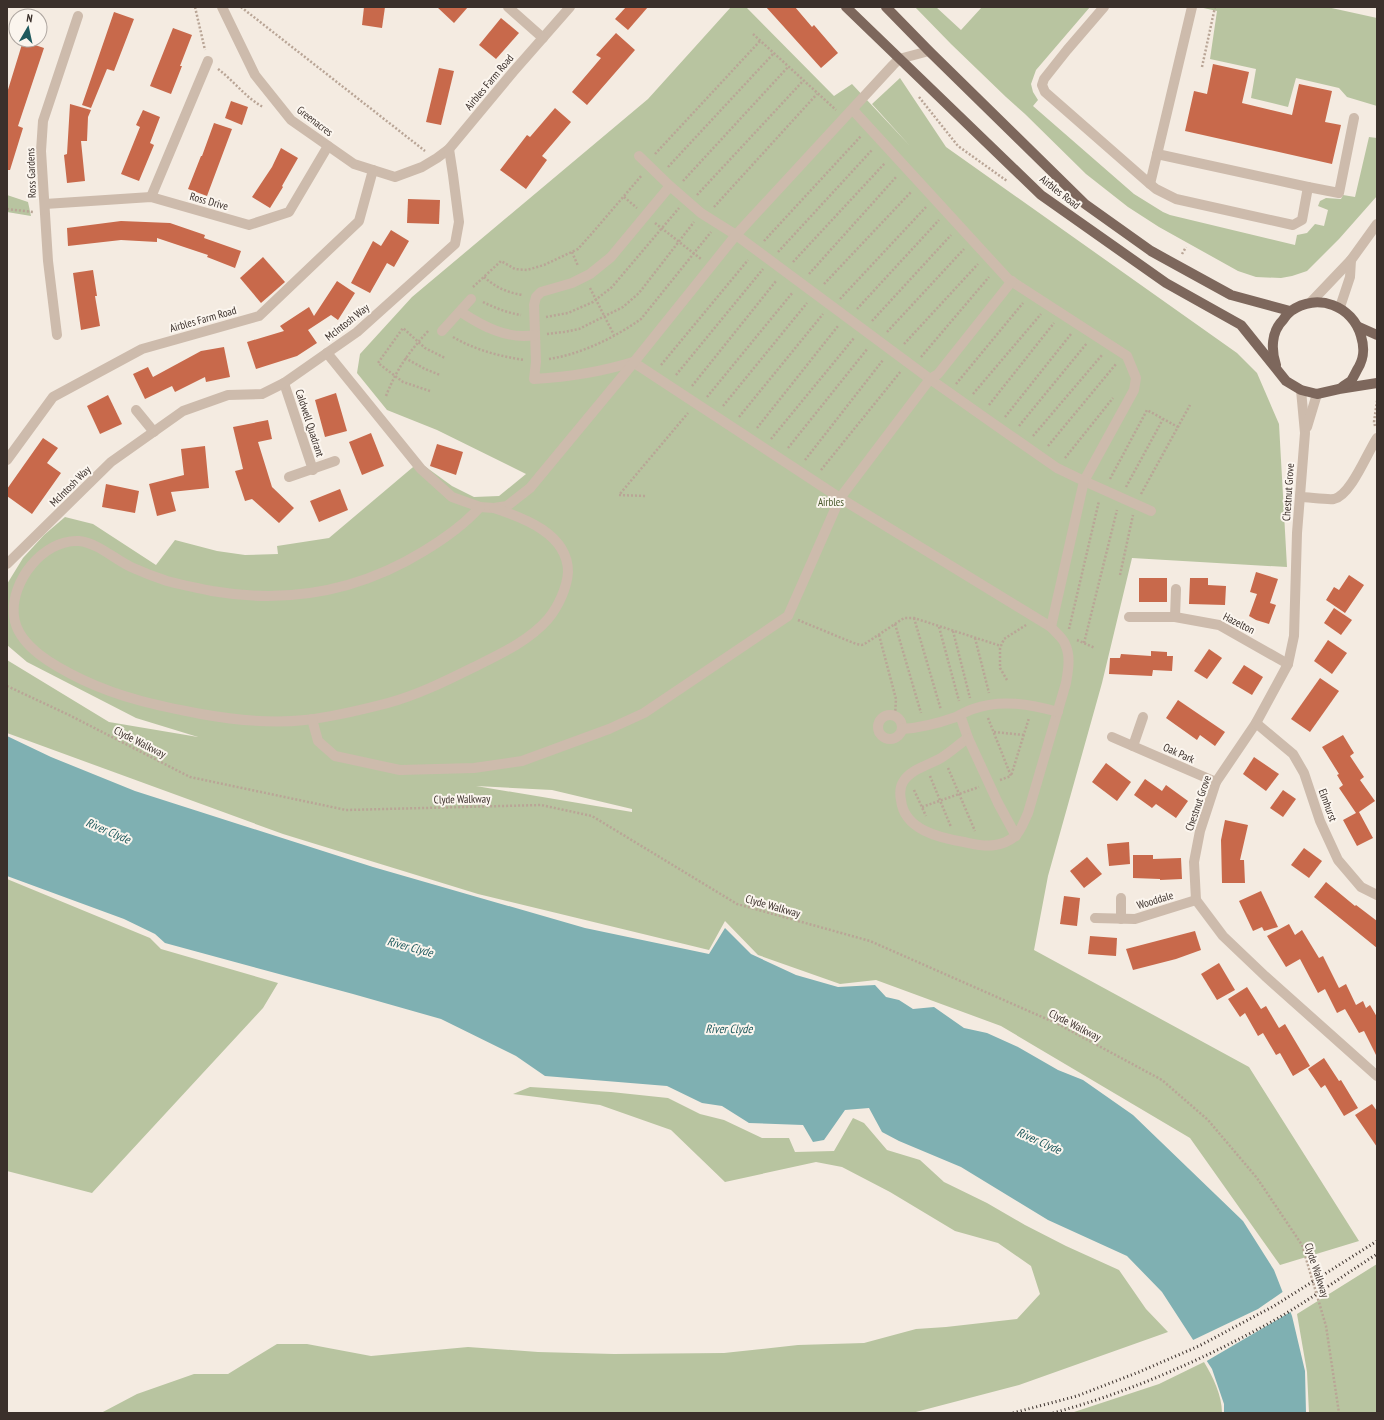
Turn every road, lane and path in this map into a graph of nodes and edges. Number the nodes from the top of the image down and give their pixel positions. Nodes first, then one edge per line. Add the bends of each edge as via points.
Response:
1 (195, 7) edge
2 (222, 7) edge
3 (241, 7) edge
4 (508, 7) edge
5 (570, 7) edge
6 (846, 7) edge
7 (886, 7) edge
8 (1104, 7) edge
9 (1192, 7) edge
10 (1214, 7) edge
11 (78, 16) dead end
12 (753, 34) dead end
13 (543, 38) junction
14 (760, 41) junction
15 (929, 51) junction
16 (774, 53) junction
17 (899, 59) junction
18 (208, 61) junction
19 (788, 67) junction
20 (1202, 67) dead end
21 (803, 81) junction
22 (818, 94) junction
23 (267, 109) dead end
24 (853, 110) junction
25 (845, 118) junction
26 (1354, 118) dead end
27 (328, 146) junction
28 (448, 149) junction
29 (1157, 154) junction
30 (437, 158) junction
31 (645, 162) junction
32 (422, 167) joint
33 (373, 170) junction
34 (660, 176) junction
35 (1150, 184) junction
36 (1308, 187) junction
37 (672, 188) junction
38 (151, 197) junction
39 (624, 197) junction
40 (687, 202) junction
41 (7, 208) edge
42 (45, 209) junction
43 (946, 211) junction
44 (645, 215) junction
45 (703, 215) junction
46 (717, 224) junction
47 (1377, 224) edge
48 (960, 226) junction
49 (662, 229) junction
50 (736, 235) junction
51 (973, 240) junction
52 (678, 241) junction
53 (572, 252) junction
54 (694, 254) junction
55 (986, 255) junction
56 (1351, 260) junction
57 (710, 267) junction
58 (998, 267) junction
59 (484, 277) junction
60 (584, 277) junction
61 (1012, 281) junction
62 (1031, 294) junction
63 (536, 297) junction
64 (471, 299) junction
65 (597, 299) junction
66 (1311, 302) junction
67 (1048, 305) junction
68 (1340, 307) junction
69 (1290, 311) junction
70 (461, 312) junction
71 (1062, 314) junction
72 (534, 316) junction
73 (605, 316) junction
74 (847, 317) junction
75 (1079, 324) junction
76 (1359, 327) junction
77 (863, 329) junction
78 (442, 331) junction
79 (1094, 334) junction
80 (57, 335) dead end
81 (535, 335) junction
82 (614, 335) junction
83 (1377, 335) edge
84 (877, 340) junction
85 (418, 342) junction
86 (1110, 345) junction
87 (893, 352) junction
88 (327, 353) junction
89 (1124, 354) junction
90 (405, 358) junction
91 (445, 358) dead end
92 (536, 362) junction
93 (633, 362) junction
94 (910, 364) junction
95 (1278, 370) junction
96 (395, 376) junction
97 (440, 376) dead end
98 (930, 379) junction
99 (284, 383) junction
100 (1377, 384) edge
101 (1339, 389) junction
102 (1301, 390) junction
103 (430, 391) dead end
104 (949, 392) junction
105 (1317, 394) junction
106 (386, 396) dead end
107 (1115, 397) dead end
108 (1377, 401) edge
109 (696, 403) junction
110 (965, 403) junction
111 (1190, 405) dead end
112 (136, 410) dead end
113 (981, 415) junction
114 (1162, 418) junction
115 (998, 426) junction
116 (1178, 427) junction
117 (1377, 430) edge
118 (154, 432) junction
119 (1305, 433) junction
120 (1010, 435) junction
121 (749, 438) junction
122 (1377, 438) edge
123 (1025, 446) junction
124 (764, 448) junction
125 (1040, 456) junction
126 (780, 458) junction
127 (7, 460) edge
128 (335, 461) dead end
129 (1057, 468) junction
130 (313, 470) junction
131 (798, 470) junction
132 (289, 477) dead end
133 (813, 480) junction
134 (1084, 481) junction
135 (1103, 490) junction
136 (645, 496) dead end
137 (1120, 497) junction
138 (1300, 497) junction
139 (840, 498) junction
140 (1136, 504) junction
141 (480, 507) junction
142 (494, 508) junction
143 (1152, 511) dead end
144 (7, 564) edge
145 (1120, 575) dead end
146 (1176, 589) dead end
147 (788, 616) junction
148 (1129, 617) dead end
149 (1175, 617) junction
150 (914, 618) junction
151 (1036, 619) junction
152 (895, 624) junction
153 (939, 626) junction
154 (1050, 627) junction
155 (953, 631) junction
156 (879, 635) junction
157 (1063, 636) junction
158 (975, 638) junction
159 (1084, 643) junction
160 (1001, 646) junction
161 (1095, 648) dead end
162 (1288, 664) junction
163 (1007, 680) dead end
164 (7, 686) edge
165 (988, 705) junction
166 (1033, 706) junction
167 (973, 709) junction
168 (1058, 712) junction
169 (961, 714) junction
170 (894, 716) junction
171 (1143, 717) dead end
172 (312, 719) junction
173 (944, 720) junction
174 (1256, 723) junction
175 (925, 726) junction
176 (902, 729) junction
177 (994, 732) junction
178 (1024, 735) junction
179 (1112, 737) dead end
180 (968, 738) junction
181 (1133, 746) junction
182 (943, 757) junction
183 (926, 766) junction
184 (1011, 776) junction
185 (904, 781) junction
186 (1216, 782) junction
187 (989, 784) junction
188 (959, 794) junction
189 (941, 800) junction
190 (922, 807) junction
191 (927, 832) junction
192 (1016, 836) junction
193 (956, 841) junction
194 (980, 845) junction
195 (1377, 895) edge
196 (1121, 898) dead end
197 (1196, 900) junction
198 (1095, 918) dead end
199 (1121, 919) junction
200 (1377, 1076) edge
201 (1339, 1413) edge

1 - 18 path
2 - 27 street, Greenacres via 255,75 291,120
3 - 30 path
4 - 13 street
5 - 13 street, Airbles Farm Road
6 - 17 main road, Airbles Road
7 - 15 main road, Airbles Road
8 - 35 street via 1044,78 1042,85 1045,92
9 - 29 street
10 - 20 path
11 - 42 street, Ross Gardens via 43,121 41,150
12 - 14 path
13 - 28 street, Airbles Farm Road
14 - 16 path
14 - 31 path
15 - 17 street
15 - 69 main road, Airbles Road via 1085,204 1151,252 1231,295
16 - 19 path
16 - 34 path
17 - 24 street
17 - 95 main road, Airbles Road via 1041,195 1166,283 1241,325
18 - 23 path via 229,77 254,102
18 - 38 street
19 - 21 path
19 - 37 path
21 - 22 path
21 - 40 path
22 - 25 path
22 - 45 path
24 - 25 street
24 - 43 street
25 - 50 street
26 - 36 street via 1339,193
27 - 33 street, Greenacres via 354,164
27 - 38 street, Ross Drive via 289,212 249,225
28 - 30 street, Airbles Farm Road
28 - 88 street, McIntosh Way via 459,222 455,244 357,332
29 - 35 street
29 - 36 street
30 - 32 street, Airbles Farm Road
31 - 34 street
31 - 39 path
32 - 33 street, Greenacres via 395,177
33 - 127 street, Airbles Farm Road via 359,221 259,316 142,349 53,397
34 - 37 street
35 - 36 street via 1176,199 1293,225 1302,220
37 - 40 street
37 - 44 street
38 - 42 street, Ross Drive
39 - 44 path
39 - 53 path via 589,237
40 - 45 street
40 - 49 path
41 - 42 path
42 - 80 street, Ross Gardens
43 - 48 street
43 - 74 path
44 - 49 path
44 - 60 street via 611,257
45 - 46 street
45 - 52 path
46 - 50 street
46 - 54 path
47 - 56 street
48 - 51 street
48 - 77 path
49 - 52 path
49 - 65 path via 612,288
50 - 57 street
50 - 74 street
51 - 55 street
51 - 84 path
52 - 54 path
52 - 73 path via 640,293 623,307
53 - 59 path via 527,270 514,269 501,261
53 - 60 path
54 - 57 path
54 - 82 path via 641,319
55 - 58 street
55 - 87 path
56 - 66 street
56 - 68 street via 1350,278
57 - 93 street
58 - 61 street
58 - 94 path
59 - 63 path via 499,289
59 - 64 path via 468,292
60 - 63 street via 541,292
60 - 65 path
61 - 62 street
61 - 98 street via 938,374
62 - 67 street
62 - 104 path
63 - 72 street
64 - 70 street
64 - 72 path via 515,314
65 - 72 path via 568,313 549,317
65 - 73 path
66 - 68 main road, Airbles Road via 1329,303
66 - 69 main road, Airbles Road
67 - 71 street
67 - 110 path
68 - 76 main road, Airbles Road
69 - 95 main road, Airbles Road via 1279,323 1273,338 1273,355
70 - 78 street
70 - 81 street via 499,332
71 - 75 street
71 - 113 path
72 - 81 street
73 - 81 path via 579,329
73 - 82 path
74 - 77 street
74 - 121 path
75 - 79 street
75 - 115 path
76 - 83 main road, Airbles Road
76 - 101 main road, Airbles Road via 1364,347 1362,362 1351,380
77 - 84 street
77 - 124 path
78 - 85 path via 434,325
78 - 92 path via 467,345 500,356
79 - 86 street
79 - 120 path
81 - 92 street
82 - 92 path via 581,351
84 - 87 street
84 - 126 path
85 - 90 path
85 - 91 path
85 - 96 path via 403,328 378,363
86 - 89 street
86 - 123 path
87 - 94 street
87 - 131 path
88 - 99 street, McIntosh Way
88 - 141 street via 421,469 452,497
89 - 125 path
89 - 134 street via 1136,378 1134,390
90 - 96 path
90 - 97 path
92 - 93 street via 534,379 568,377 612,369
93 - 109 street
93 - 142 street via 530,488 507,506
94 - 98 street
94 - 133 path
95 - 102 main road, Airbles Road via 1286,381
96 - 103 path via 403,382
96 - 106 path
98 - 104 street
98 - 139 street
99 - 118 street, McIntosh Way via 262,394 228,395 191,408
99 - 130 street, Caldwell Quadrant
100 - 101 main road, Airbles Road
101 - 105 main road, Airbles Road
102 - 105 main road, Airbles Road
102 - 119 street, Chestnut Grove
104 - 110 street
105 - 119 street, Chestnut Grove
107 - 129 path
108 - 117 path via 1374,422
109 - 121 street
109 - 136 path via 619,495
110 - 113 street
111 - 116 path
112 - 118 street
113 - 115 street
114 - 116 path
114 - 135 path via 1147,410
114 - 137 path
115 - 120 street
116 - 140 path
118 - 144 street, McIntosh Way via 111,462
119 - 138 street, Chestnut Grove
120 - 123 street
121 - 124 street
122 - 138 street via 1348,489 1335,499
123 - 125 street
124 - 126 street
125 - 129 street
126 - 131 street
128 - 130 street, Caldwell Quadrant
129 - 134 street
130 - 132 street, Caldwell Quadrant
131 - 133 street
133 - 139 street
134 - 135 street
134 - 154 street
135 - 137 street
135 - 157 path
137 - 140 street
137 - 159 path
138 - 162 street, Chestnut Grove via 1294,636
139 - 147 street
139 - 151 street
140 - 143 street
140 - 145 path
141 - 142 street
141 - 172 street via 442,540 405,563 365,580 304,594 242,595 170,582 131,567 100,548 77,541 62,542 50,548 28,570 18,588 13,612 16,626 30,646 56,667 99,688 168,708 218,717 287,722
142 - 172 street via 537,525 552,537 567,562 568,576 559,603 549,618 518,644 424,691 389,702
146 - 149 street
147 - 156 path via 856,644 862,645
147 - 172 street via 644,713 609,729 522,761 474,768 400,770 335,756 318,742
148 - 149 street, Hazelton
149 - 162 street, Hazelton via 1219,625
150 - 152 path via 904,618
150 - 153 path
150 - 173 path
151 - 154 street
151 - 160 path via 1004,639
152 - 156 path
152 - 175 path
153 - 155 path
153 - 169 path
154 - 157 street
155 - 158 path
155 - 167 path
156 - 170 path via 896,699
157 - 159 path
157 - 168 street via 1068,670
158 - 160 path
158 - 165 path
159 - 161 path
160 - 163 path via 1000,668
162 - 174 street, Chestnut Grove
164 - 201 path, Clyde Walkway via 190,777 346,810 541,805 592,816 737,904 870,941 1058,1024 1155,1076 1208,1120 1257,1178 1302,1244 1326,1326
165 - 166 street via 1007,703
165 - 167 street
165 - 177 path
166 - 168 street
166 - 178 path
167 - 169 street
168 - 192 street via 1028,813
169 - 173 street
169 - 180 street
170 - 176 street via 900,721
170 - 176 street via 880,720 877,727 880,734 886,739 894,739
171 - 181 street
173 - 175 street
174 - 186 street, Chestnut Grove
174 - 195 street, Elmhurst via 1293,754 1304,773 1320,821 1338,860 1361,887
175 - 176 street
177 - 178 path
177 - 184 path
178 - 184 path
179 - 181 street, Oak Park
180 - 182 street
180 - 187 street
181 - 186 street, Oak Park
182 - 183 street
182 - 188 path
183 - 185 street via 913,772
183 - 189 path
184 - 187 path
185 - 190 path via 913,786
185 - 191 street via 900,794 901,807 914,824
186 - 197 street, Chestnut Grove via 1200,831 1194,862
187 - 188 path
187 - 192 street
188 - 189 path
188 - 194 path
189 - 190 path
189 - 193 path
190 - 191 path via 928,820
191 - 193 street
192 - 194 street via 996,845
193 - 194 street
196 - 199 street, Wooddale
197 - 199 street, Wooddale via 1135,919
197 - 200 street via 1223,936
198 - 199 street, Wooddale

